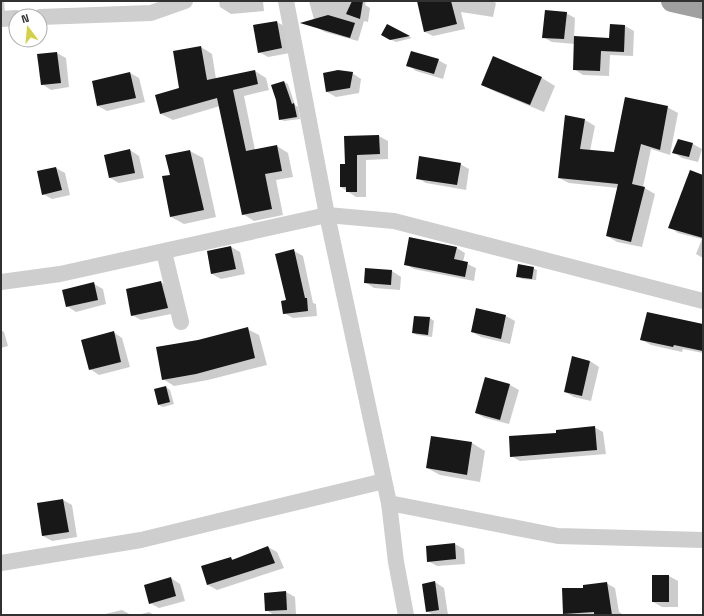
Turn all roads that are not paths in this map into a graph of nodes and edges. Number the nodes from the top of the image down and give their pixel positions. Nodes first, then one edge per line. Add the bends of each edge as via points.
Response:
1 (185, 1) edge
2 (286, 1) edge
3 (678, 2) edge
4 (703, 8) edge
5 (48, 17) edge
6 (327, 215) junction
7 (164, 252) junction
8 (1, 282) edge
9 (703, 301) edge
10 (181, 322) dead end
11 (384, 481) junction
12 (389, 503) junction
13 (703, 540) edge
14 (1, 563) edge
15 (406, 615) edge

1 - 5 street via 151,13
2 - 6 street
3 - 4 highway
6 - 7 street
6 - 9 street via 394,221
6 - 11 street
7 - 8 street via 60,274
7 - 10 street
11 - 12 street
11 - 14 street via 141,540
12 - 13 street via 558,536
12 - 15 street

